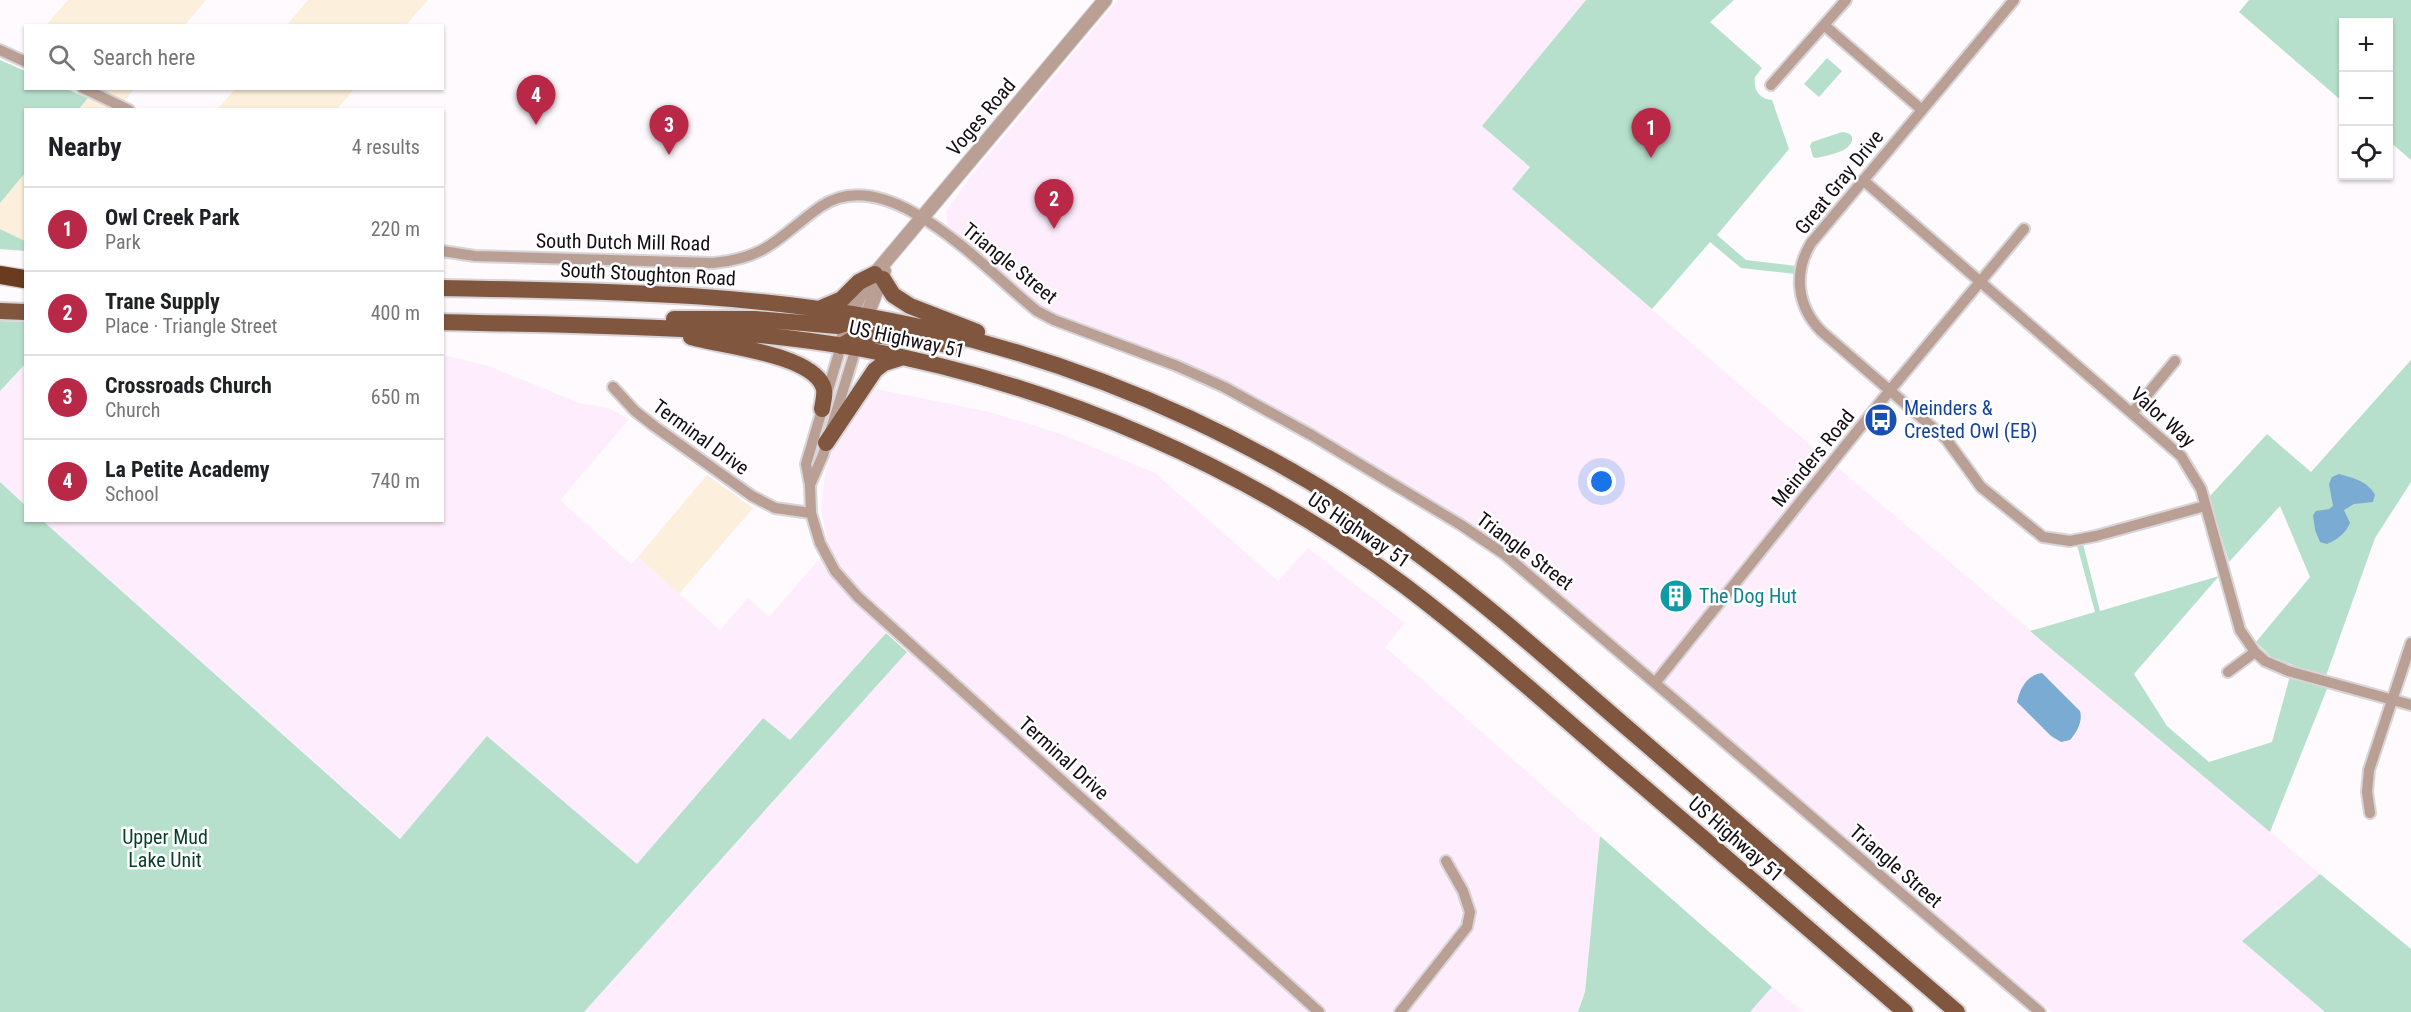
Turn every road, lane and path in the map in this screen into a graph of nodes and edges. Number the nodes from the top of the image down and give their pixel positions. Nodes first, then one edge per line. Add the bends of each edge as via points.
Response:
1 (1106, 0) edge
2 (1846, 0) edge
3 (2014, 0) edge
4 (1824, 25) junction
5 (0, 50) edge
6 (24, 61) edge
7 (1771, 85) dead end
8 (87, 90) edge
9 (125, 108) edge
10 (1922, 110) junction
11 (1863, 180) junction
12 (923, 217) junction
13 (2024, 229) dead end
14 (444, 251) edge
15 (0, 276) edge
16 (879, 276) junction
17 (24, 279) edge
18 (24, 279) edge
19 (1981, 282) junction
20 (0, 285) edge
21 (444, 288) edge
22 (820, 309) junction
23 (0, 311) edge
24 (24, 312) edge
25 (444, 322) edge
26 (645, 328) junction
27 (664, 329) junction
28 (854, 330) junction
29 (1024, 355) junction
30 (901, 357) junction
31 (2175, 361) dead end
32 (613, 387) dead end
33 (1891, 390) junction
34 (822, 409) junction
35 (2132, 413) junction
36 (826, 443) junction
37 (810, 485) junction
38 (2205, 506) junction
39 (811, 513) junction
40 (2411, 643) edge
41 (2255, 652) junction
42 (2228, 672) dead end
43 (1655, 683) junction
44 (2393, 699) junction
45 (2411, 705) edge
46 (2370, 813) dead end
47 (1446, 861) dead end
48 (1319, 1012) edge
49 (1400, 1012) edge
50 (1905, 1012) edge
51 (1957, 1012) edge
52 (2040, 1012) edge

1 - 12 street, Voges Road
2 - 4 street
3 - 10 street, Great Gray Drive
4 - 7 street
4 - 10 street
5 - 6 street
8 - 9 street
10 - 11 street, Great Gray Drive
11 - 19 street, Valor Way
11 - 33 street, Great Gray Drive via 1806,252 1800,273 1801,298 1821,331
12 - 14 street, South Dutch Mill Road via 879,198 846,195 822,206 767,249 713,263 475,256
12 - 16 street, Voges Road via 887,260
12 - 43 street, Triangle Street via 1037,311 1224,387 1461,525 1534,578
13 - 19 street, Meinders Road
15 - 17 highway
16 - 22 main road via 859,282 842,299
16 - 28 street, Voges Road
16 - 29 main road via 893,295 910,306 1002,341
18 - 20 main road
19 - 33 street, Meinders Road
19 - 35 street, Valor Way
21 - 22 main road, South Stoughton Road via 681,295
22 - 28 main road, South Stoughton Road
23 - 24 main road
25 - 26 main road
26 - 27 main road
26 - 28 main road via 661,320 726,318
27 - 28 main road, US Highway 51 via 756,335
27 - 34 main road via 799,364 825,388
28 - 29 main road via 988,353
28 - 30 main road, US Highway 51
28 - 34 street, Terminal Drive
28 - 36 street, Terminal Drive
29 - 51 main road, US Highway 51 via 1145,399 1228,437 1387,531 1470,594
30 - 36 main road via 875,370
30 - 50 main road, US Highway 51 via 996,381 1125,427 1211,466 1328,533 1404,585 1463,632
31 - 35 street
32 - 39 street, Terminal Drive via 654,426 752,496 775,508
33 - 38 street, Great Gray Drive via 1946,439 1981,487 2043,537 2070,541
33 - 43 street, Meinders Road
34 - 37 street, Terminal Drive via 806,464
35 - 38 street, Valor Way via 2187,464 2201,489
36 - 37 street, Terminal Drive
37 - 39 street, Terminal Drive
38 - 41 street, Valor Way via 2240,630
39 - 48 street, Terminal Drive via 828,560 858,597
40 - 44 street
41 - 42 street
41 - 44 street, Valor Way via 2288,671
43 - 52 street, Triangle Street
44 - 45 street, Valor Way
44 - 46 street via 2369,770
47 - 49 street via 1470,912 1467,927

